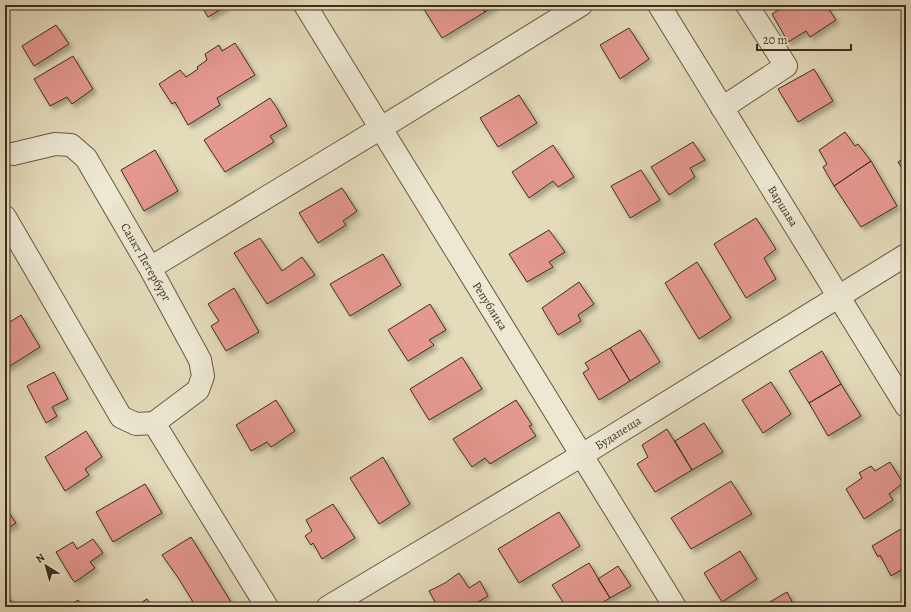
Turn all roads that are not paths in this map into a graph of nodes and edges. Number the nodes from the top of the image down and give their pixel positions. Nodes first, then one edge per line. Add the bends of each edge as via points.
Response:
1 (305, 5) edge
2 (581, 5) edge
3 (658, 5) edge
4 (747, 5) edge
5 (722, 108) junction
6 (381, 128) junction
7 (8, 154) edge
8 (5, 217) edge
9 (906, 255) edge
10 (150, 268) junction
11 (839, 296) junction
12 (906, 406) edge
13 (154, 423) junction
14 (582, 456) junction
15 (267, 607) edge
16 (328, 607) edge
17 (675, 607) edge

1 - 6 street, Република
2 - 6 street
3 - 5 street, Варшава
4 - 5 street via 786,66
5 - 11 street, Варшава
6 - 10 street
6 - 14 street, Република
7 - 10 street, Санкт Петербург via 55,144 71,145 86,158
8 - 13 street via 121,417 136,424
9 - 11 street, Будапеща
10 - 13 street, Санкт Петербург via 200,360 203,376 198,390
11 - 12 street, Варшава
11 - 14 street, Будапеща
13 - 15 street
14 - 16 street, Будапеща
14 - 17 street, Република

